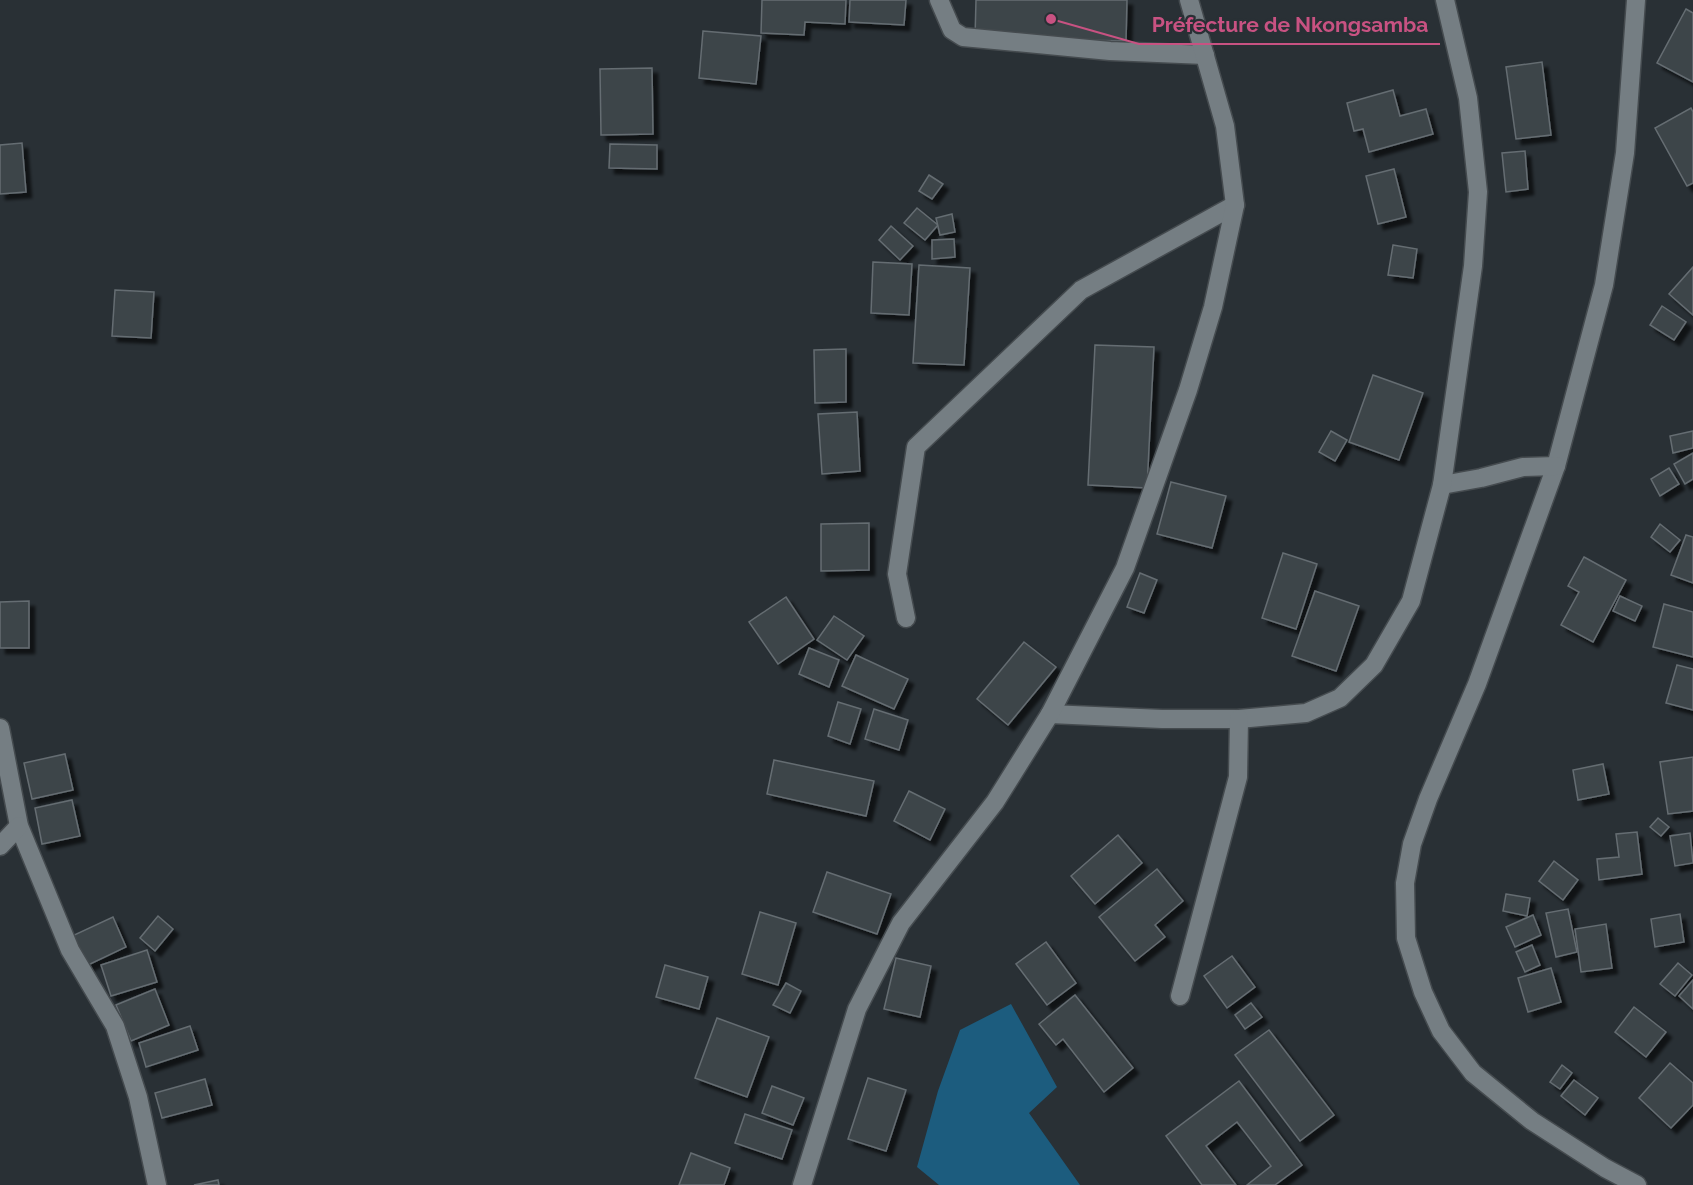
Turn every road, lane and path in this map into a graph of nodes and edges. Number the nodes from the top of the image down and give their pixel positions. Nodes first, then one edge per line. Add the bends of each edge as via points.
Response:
1 (939, 0) edge
2 (1189, 0) edge
3 (1445, 0) edge
4 (1636, 0) edge
5 (1205, 56) junction
6 (1235, 205) junction
7 (1556, 466) junction
8 (1442, 485) junction
9 (906, 618) dead end
10 (1050, 714) junction
11 (1239, 719) junction
12 (0, 728) edge
13 (19, 826) junction
14 (0, 846) edge
15 (1180, 996) dead end
16 (157, 1185) edge
17 (802, 1185) edge
18 (1637, 1185) edge

1 - 5 street via 951,30 963,37
2 - 5 street
3 - 8 street via 1468,99 1478,192 1473,266
4 - 7 street via 1625,153 1604,285
5 - 6 street via 1225,126
6 - 9 street via 1081,290 916,447 897,574
6 - 10 street via 1214,307 1125,568
7 - 8 street via 1523,467
7 - 18 street via 1477,684 1412,844 1405,883 1406,938 1423,992 1441,1031 1473,1073 1532,1121
8 - 11 street via 1411,601 1374,665 1340,698 1306,713
10 - 11 street
10 - 17 street via 995,802 901,923 857,1009
11 - 15 street via 1238,777
12 - 13 street
13 - 14 street
13 - 16 street via 70,950 115,1026 138,1097

